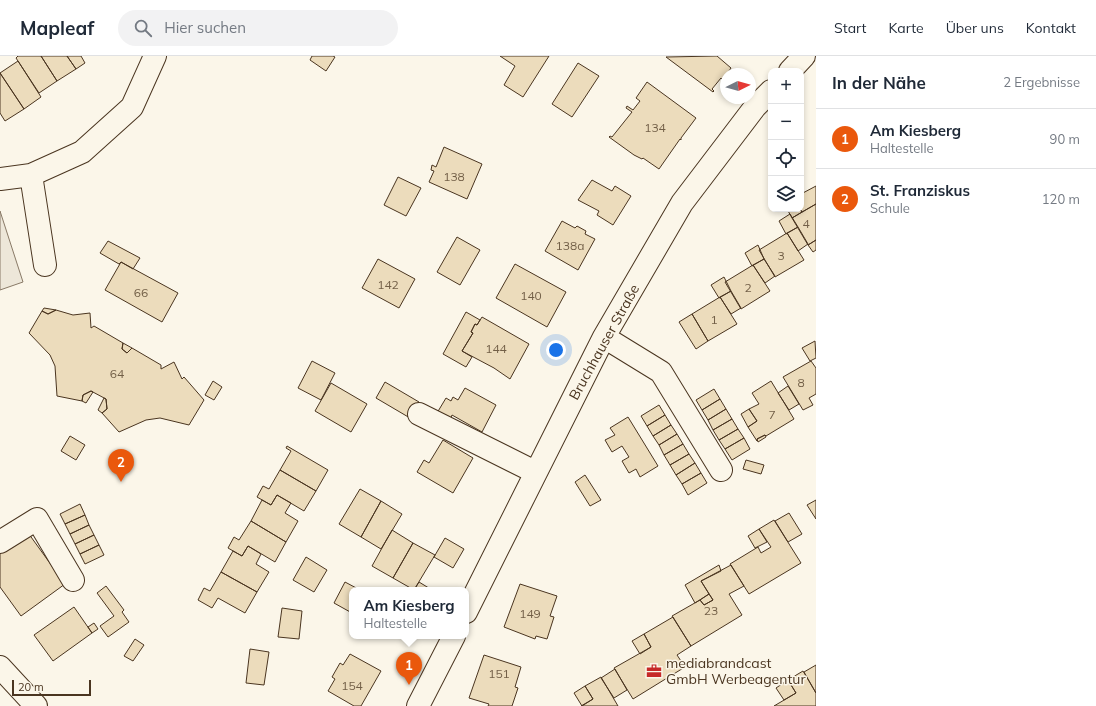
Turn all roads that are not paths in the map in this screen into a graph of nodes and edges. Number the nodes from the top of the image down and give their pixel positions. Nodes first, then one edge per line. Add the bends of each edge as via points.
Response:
1 (155, 56) edge
2 (804, 56) edge
3 (793, 68) edge
4 (768, 94) edge
5 (31, 175) junction
6 (0, 179) edge
7 (45, 265) dead end
8 (604, 337) junction
9 (419, 414) dead end
10 (721, 470) dead end
11 (535, 472) junction
12 (0, 542) edge
13 (73, 580) dead end
14 (469, 606) edge
15 (452, 639) edge
16 (0, 667) edge
17 (36, 706) edge
18 (418, 706) edge

1 - 5 street via 132,107 82,152
2 - 3 street
4 - 8 street, Bruchhauser Straße via 755,107 682,203
5 - 6 street
5 - 7 street
8 - 10 street via 661,372
8 - 11 street, Bruchhauser Straße
9 - 11 street
11 - 14 street, Bruchhauser Straße
12 - 13 street via 37,519
15 - 18 street
16 - 17 street

